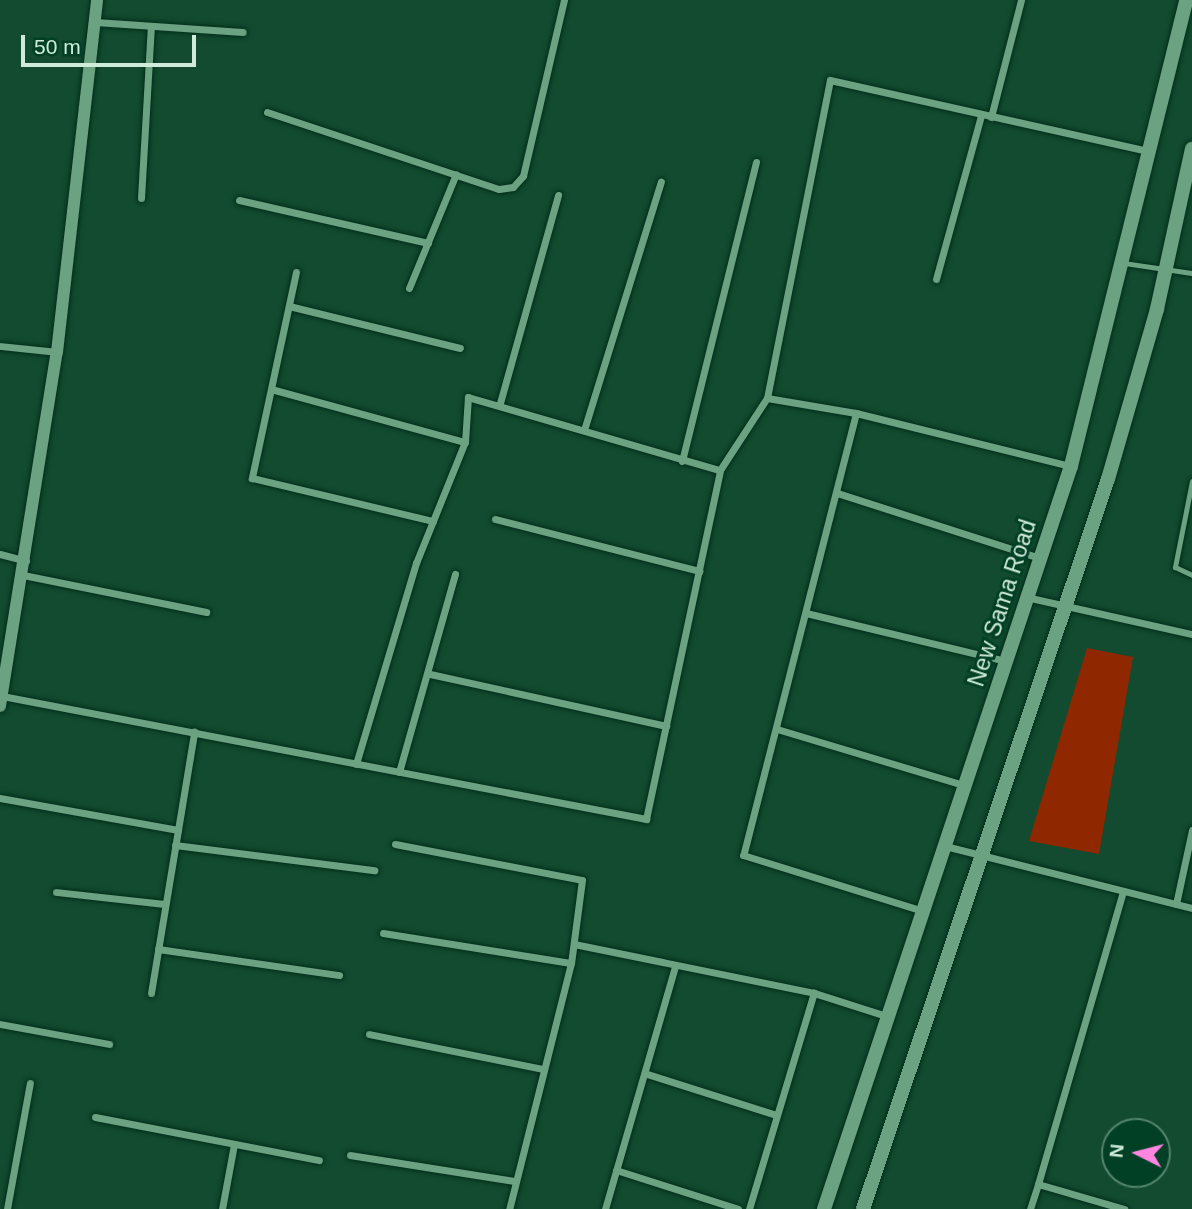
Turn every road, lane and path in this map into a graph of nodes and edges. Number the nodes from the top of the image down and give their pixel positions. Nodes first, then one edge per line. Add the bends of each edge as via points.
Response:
1 (97, 0) edge
2 (564, 0) edge
3 (1021, 0) edge
4 (1186, 0) edge
5 (95, 22) junction
6 (151, 26) junction
7 (243, 32) dead end
8 (267, 112) dead end
9 (981, 116) junction
10 (991, 117) junction
11 (1192, 149) edge
12 (1152, 152) junction
13 (756, 162) dead end
14 (456, 174) junction
15 (661, 182) dead end
16 (558, 195) dead end
17 (141, 198) dead end
18 (239, 200) dead end
19 (428, 243) junction
20 (1124, 263) junction
21 (1166, 268) junction
22 (296, 272) dead end
23 (1192, 273) edge
24 (936, 279) dead end
25 (410, 289) dead end
26 (289, 306) junction
27 (0, 346) edge
28 (460, 348) dead end
29 (57, 352) junction
30 (271, 388) junction
31 (768, 398) junction
32 (500, 403) junction
33 (856, 413) junction
34 (584, 430) junction
35 (465, 442) junction
36 (682, 461) junction
37 (1071, 466) junction
38 (720, 470) junction
39 (1192, 481) edge
40 (837, 493) junction
41 (495, 519) dead end
42 (433, 521) junction
43 (0, 554) edge
44 (1041, 558) junction
45 (26, 561) junction
46 (699, 571) junction
47 (455, 574) dead end
48 (23, 575) junction
49 (1192, 575) edge
50 (1026, 597) junction
51 (1066, 606) junction
52 (206, 612) dead end
53 (806, 613) junction
54 (1192, 634) edge
55 (1007, 661) junction
56 (430, 674) junction
57 (1, 701) edge
58 (666, 726) junction
59 (777, 729) junction
60 (194, 732) junction
61 (356, 764) junction
62 (399, 772) junction
63 (964, 785) junction
64 (0, 798) edge
65 (177, 830) junction
66 (1192, 830) edge
67 (395, 844) dead end
68 (175, 845) junction
69 (944, 845) junction
70 (982, 858) junction
71 (374, 870) dead end
72 (56, 892) dead end
73 (1123, 892) junction
74 (166, 904) junction
75 (1176, 904) junction
76 (1192, 908) edge
77 (923, 911) junction
78 (383, 933) dead end
79 (574, 944) junction
80 (158, 950) junction
81 (571, 963) junction
82 (674, 967) junction
83 (338, 975) dead end
84 (151, 993) dead end
85 (814, 993) junction
86 (886, 1016) junction
87 (0, 1024) edge
88 (369, 1034) dead end
89 (109, 1044) dead end
90 (543, 1069) junction
91 (647, 1074) junction
92 (30, 1083) dead end
93 (776, 1115) junction
94 (95, 1117) dead end
95 (234, 1144) junction
96 (350, 1155) dead end
97 (319, 1160) dead end
98 (616, 1170) junction
99 (514, 1181) junction
100 (1038, 1184) junction
101 (1108, 1207) edge
102 (8, 1209) edge
103 (222, 1209) edge
104 (509, 1209) edge
105 (605, 1209) edge
106 (738, 1209) edge
107 (749, 1209) edge
108 (824, 1209) edge
109 (863, 1209) edge
110 (1030, 1209) edge
111 (1124, 1209) edge

1 - 5 street
2 - 14 street via 523,176 513,187 499,189
3 - 10 street
4 - 12 main road, New Sama Road
5 - 6 street
5 - 29 street
6 - 7 street
6 - 17 street
8 - 14 street
9 - 10 street
9 - 24 street
9 - 31 street via 830,80
10 - 12 street
11 - 21 main road
12 - 20 main road, New Sama Road
13 - 36 street
14 - 19 street
15 - 34 street
16 - 32 street
18 - 19 street
19 - 25 street
20 - 21 lane
20 - 37 main road, New Sama Road
21 - 23 lane
21 - 51 main road via 1112,466
22 - 26 street
26 - 28 street
26 - 30 street
27 - 29 street
29 - 45 street
30 - 35 street
30 - 42 street via 252,478
31 - 33 street
31 - 38 street
32 - 34 street
32 - 35 street via 468,397
33 - 37 street
33 - 40 street
34 - 36 street
35 - 42 street
36 - 38 street
37 - 44 main road, New Sama Road
38 - 46 street
39 - 49 lane via 1174,567
40 - 44 street
40 - 53 street
41 - 46 street
42 - 61 street via 416,563
43 - 45 street
44 - 50 main road, New Sama Road
45 - 48 street
46 - 58 street
47 - 56 street
48 - 52 street
48 - 57 street
50 - 51 street
50 - 55 main road, New Sama Road
51 - 54 street
51 - 70 main road
53 - 55 street
53 - 59 street
55 - 63 main road, New Sama Road
56 - 58 street
56 - 62 street
57 - 60 street
58 - 62 street via 646,819
59 - 63 street
59 - 77 street via 743,855
60 - 61 street
60 - 65 street
61 - 62 street
63 - 69 main road, New Sama Road
64 - 65 street
65 - 68 street
66 - 75 street
67 - 79 street via 582,880
68 - 71 street
68 - 74 street
69 - 70 street
69 - 77 main road, New Sama Road
70 - 73 street
70 - 109 main road
72 - 74 street
73 - 75 street
73 - 100 street
74 - 80 street
75 - 76 street
77 - 86 main road, New Sama Road
78 - 81 street
79 - 81 street
79 - 82 street
80 - 83 street
80 - 84 street
81 - 90 street
82 - 85 street
82 - 91 street
85 - 86 street
85 - 93 street
86 - 108 main road, New Sama Road
87 - 89 street
88 - 90 street
90 - 99 street
91 - 93 street
91 - 98 street
92 - 102 street
93 - 107 street
94 - 95 street
95 - 97 street
95 - 103 street
96 - 99 street
98 - 105 street
98 - 106 street
99 - 104 street
100 - 101 street
100 - 110 street
101 - 111 street

